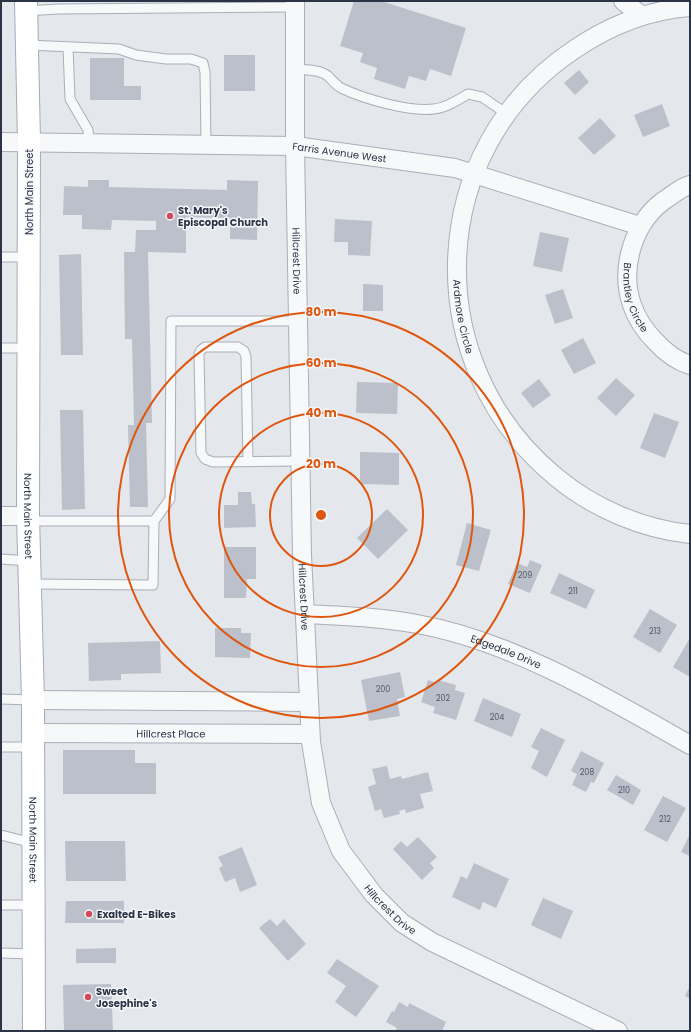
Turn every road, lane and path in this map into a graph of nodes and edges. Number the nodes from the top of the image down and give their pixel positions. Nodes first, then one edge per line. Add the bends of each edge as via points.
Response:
1 (623, 1) edge
2 (206, 4) edge
3 (295, 4) edge
4 (26, 6) edge
5 (690, 7) edge
6 (642, 16) junction
7 (27, 45) junction
8 (68, 47) junction
9 (295, 69) junction
10 (507, 114) junction
11 (1, 142) edge
12 (29, 142) junction
13 (89, 142) junction
14 (206, 145) junction
15 (295, 146) junction
16 (474, 173) junction
17 (690, 185) edge
18 (640, 226) junction
19 (1, 257) edge
20 (29, 257) junction
21 (298, 322) junction
22 (1, 348) edge
23 (29, 348) junction
24 (690, 364) edge
25 (300, 461) junction
26 (248, 462) junction
27 (1, 516) edge
28 (28, 519) junction
29 (154, 521) junction
30 (690, 534) edge
31 (1, 559) edge
32 (29, 561) junction
33 (30, 584) junction
34 (306, 614) junction
35 (1, 699) edge
36 (33, 700) junction
37 (308, 702) junction
38 (310, 734) junction
39 (33, 740) junction
40 (690, 745) edge
41 (1, 747) edge
42 (1, 835) edge
43 (34, 843) junction
44 (1, 905) edge
45 (34, 905) junction
46 (1, 953) edge
47 (34, 954) junction
48 (34, 1002) junction
49 (19, 1031) edge
50 (34, 1031) edge
51 (618, 1031) edge

1 - 6 street
2 - 3 lane
2 - 4 lane via 59,9
3 - 9 street, Hillcrest Drive
4 - 7 main road, North Main Street
5 - 6 street, Ardmore Circle
6 - 10 street, Ardmore Circle via 595,37 563,57 540,76
7 - 8 lane
7 - 12 main road, North Main Street
8 - 13 lane via 70,99 88,130
8 - 14 lane via 119,49 136,55 191,59 203,63
9 - 10 lane via 326,74 339,87 399,107 434,109 456,102 468,94 482,97
9 - 15 street, Hillcrest Drive
10 - 16 street, Ardmore Circle via 486,146
11 - 12 street, Farris Avenue West
12 - 13 street, Farris Avenue West
12 - 20 main road, North Main Street
13 - 14 street, Farris Avenue West
14 - 15 street, Farris Avenue West
15 - 16 street, Farris Avenue West via 455,168
15 - 21 street, Hillcrest Drive
16 - 18 street, Farris Avenue West
16 - 30 street, Ardmore Circle via 464,203 458,234 457,298 462,329 472,360 484,389 500,416 519,442 541,465 592,502 621,516 651,526
17 - 18 street, Brantley Circle via 659,203
18 - 24 street, Brantley Circle via 630,252 627,278 632,305 644,329 662,349
19 - 20 lane
20 - 23 main road, North Main Street
21 - 25 street, Hillcrest Drive
21 - 29 lane via 171,321 170,499
22 - 23 lane
23 - 28 main road, North Main Street
25 - 26 lane
25 - 34 street, Hillcrest Drive
26 - 26 lane via 244,351 238,348 205,347 199,354 201,453 205,459 213,462
27 - 28 street
28 - 29 lane
28 - 32 main road, North Main Street
29 - 33 lane via 153,585
31 - 32 lane
32 - 33 main road, North Main Street
33 - 36 main road, North Main Street
34 - 37 street, Hillcrest Drive
34 - 40 street, Edgedale Drive via 376,618 418,624 457,634 511,653 569,679
35 - 36 lane
36 - 37 street
36 - 39 main road, North Main Street
37 - 38 street, Hillcrest Drive
38 - 39 street, Hillcrest Place
38 - 51 street, Hillcrest Drive via 321,803 341,851 374,895 402,923 432,942
39 - 41 lane
39 - 43 main road, North Main Street
42 - 43 lane
43 - 45 main road, North Main Street
44 - 45 lane
45 - 47 main road, North Main Street
46 - 47 lane
47 - 48 main road, North Main Street
48 - 49 main road
48 - 50 main road, North Main Street

